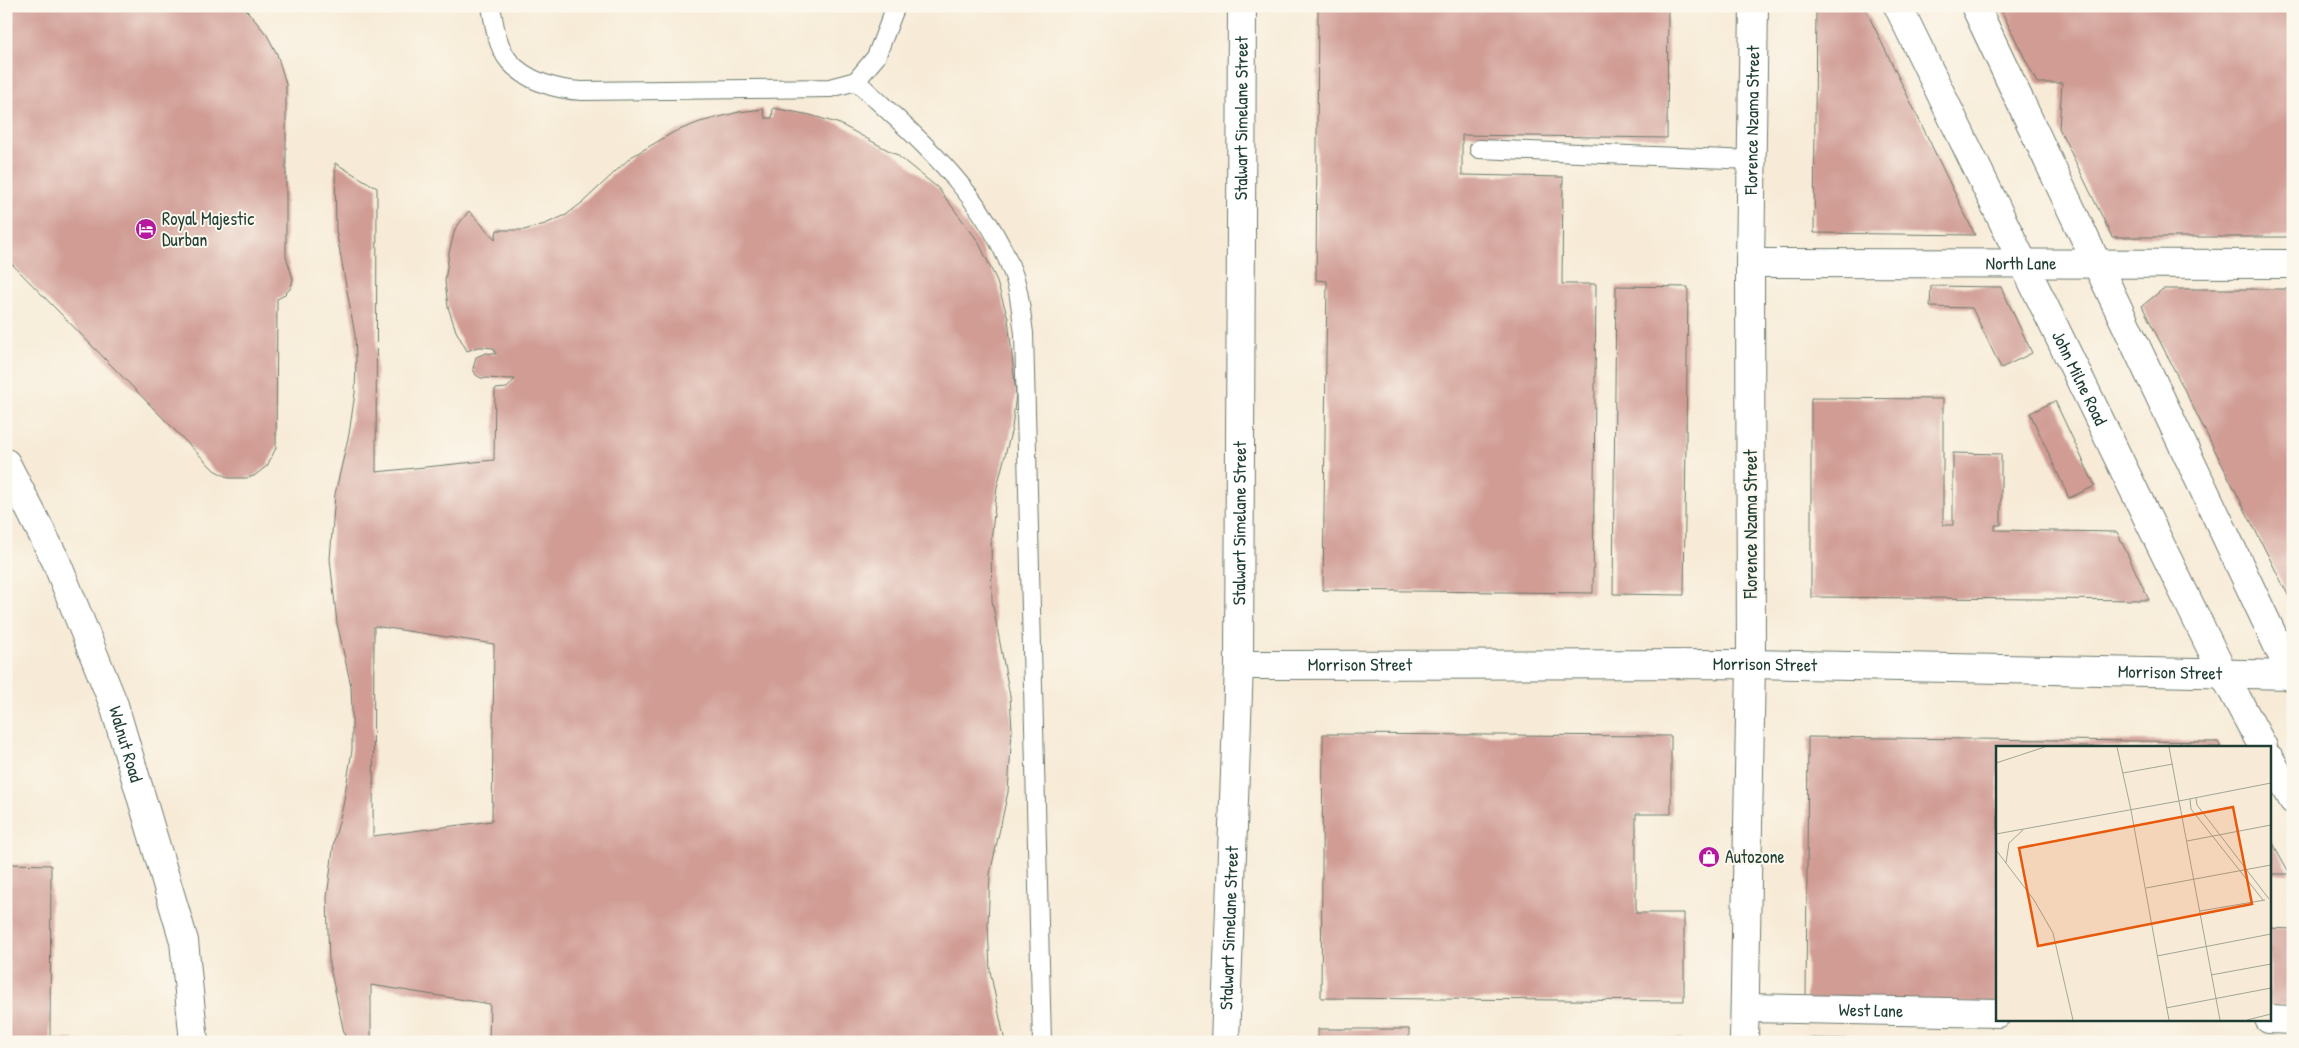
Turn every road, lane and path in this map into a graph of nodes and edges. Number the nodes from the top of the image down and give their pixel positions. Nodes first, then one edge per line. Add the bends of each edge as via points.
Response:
1 (491, 6) edge
2 (896, 6) edge
3 (1242, 6) edge
4 (1754, 6) edge
5 (1898, 6) edge
6 (1975, 6) edge
7 (856, 81) junction
8 (1479, 149) dead end
9 (1752, 160) junction
10 (2024, 262) junction
11 (1750, 263) junction
12 (2096, 263) junction
13 (2293, 264) edge
14 (6, 463) edge
15 (1751, 664) junction
16 (1239, 665) junction
17 (2223, 674) junction
18 (2292, 676) edge
19 (2262, 746) edge
20 (2272, 763) edge
21 (2293, 800) edge
22 (1744, 1008) junction
23 (1996, 1013) edge
24 (2272, 1019) edge
25 (2293, 1020) edge
26 (194, 1042) edge
27 (1042, 1042) edge
28 (1225, 1042) edge
29 (1744, 1042) edge

1 - 7 lane via 500,45 509,61 527,75 566,90 830,88
2 - 7 lane via 876,58
3 - 16 street, Stalwart Simelane Street
4 - 9 street, Florence Nzama Street
5 - 10 street, John Milne Road
6 - 12 street
7 - 27 lane via 922,141 976,204 999,238 1015,278 1024,332
8 - 9 lane
9 - 11 street, Florence Nzama Street
10 - 11 street, North Lane
10 - 12 street, North Lane
10 - 17 street, John Milne Road
11 - 15 street, Florence Nzama Street
12 - 13 street, North Lane
12 - 18 street
14 - 26 street, Walnut Road via 56,561 114,705 184,941
15 - 16 street, Morrison Street
15 - 17 street, Morrison Street
15 - 22 street, Florence Nzama Street
16 - 28 street, Stalwart Simelane Street
17 - 18 street, Morrison Street
17 - 19 street, John Milne Road
20 - 21 street
22 - 23 street, West Lane
22 - 29 street, Florence Nzama Street
24 - 25 street

